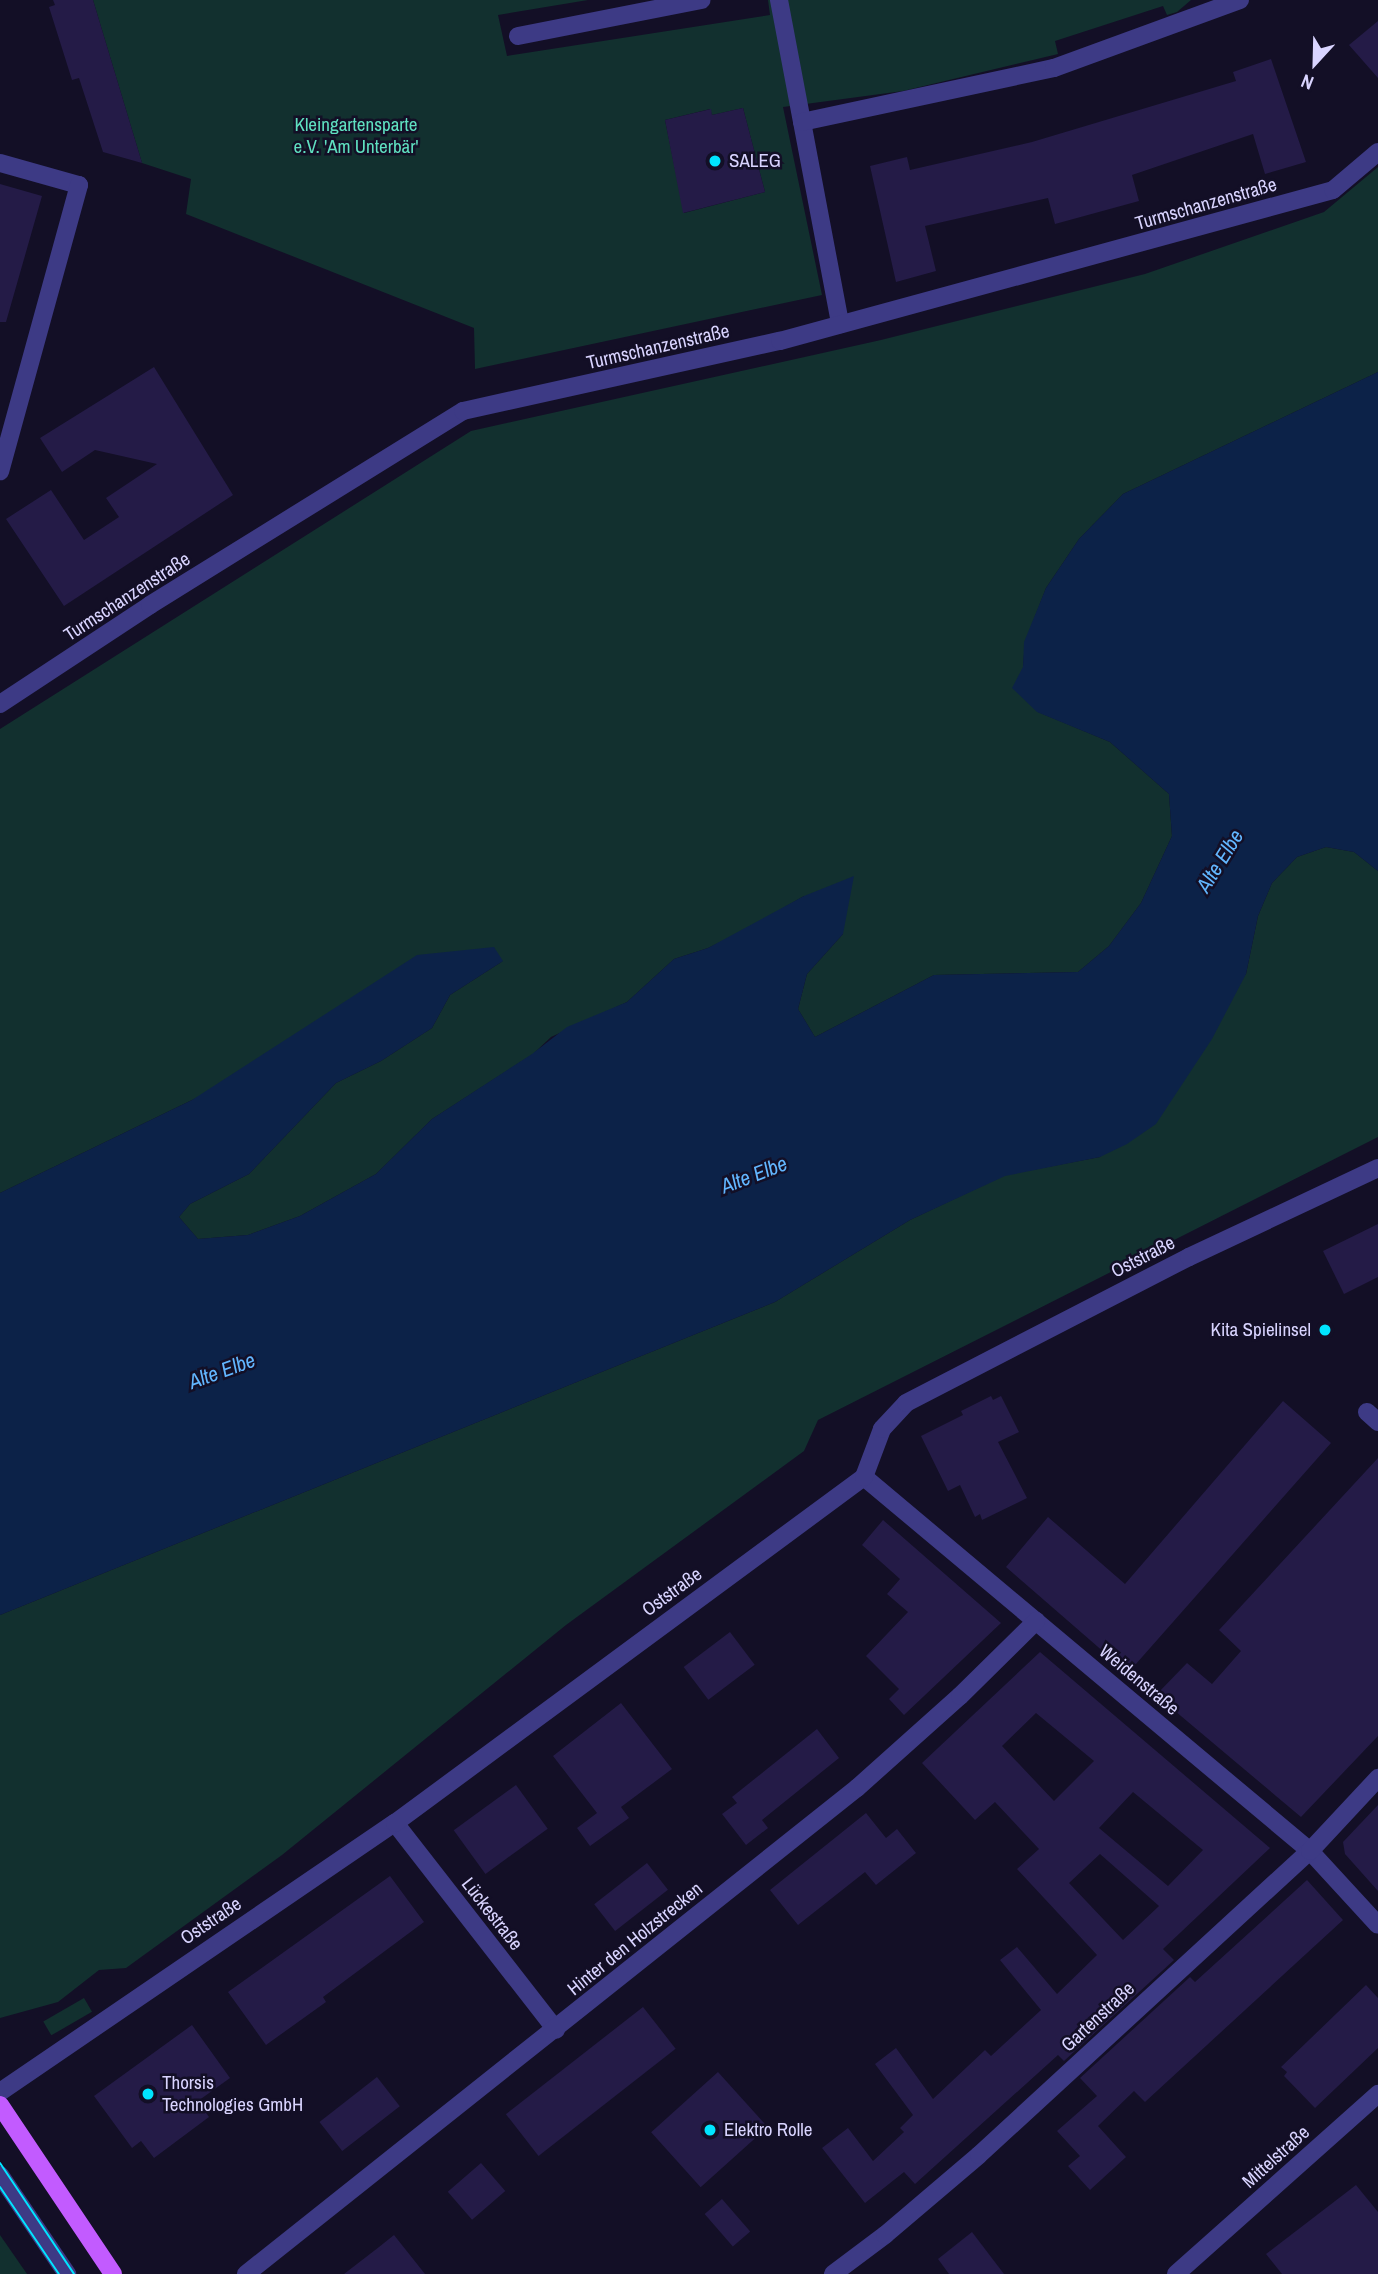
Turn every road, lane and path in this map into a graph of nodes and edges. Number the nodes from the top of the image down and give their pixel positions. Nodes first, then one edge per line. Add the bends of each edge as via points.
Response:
1 (702, 0) edge
2 (779, 0) edge
3 (1240, 0) edge
4 (518, 36) dead end
5 (802, 122) junction
6 (1378, 152) edge
7 (0, 163) edge
8 (840, 324) junction
9 (0, 471) edge
10 (1, 701) edge
11 (1378, 1168) edge
12 (864, 1477) junction
13 (1036, 1622) junction
14 (1378, 1777) edge
15 (395, 1823) junction
16 (1310, 1851) junction
17 (1378, 1925) edge
18 (556, 2030) junction
19 (0, 2092) edge
20 (1378, 2094) edge
21 (0, 2105) edge
22 (0, 2175) edge
23 (67, 2274) edge
24 (113, 2274) edge
25 (246, 2274) edge
26 (833, 2274) edge
27 (1176, 2274) edge

1 - 4 street
2 - 5 street
3 - 5 street via 1054,68
5 - 8 street
6 - 8 street, Turmschanzenstraße via 1332,190
7 - 9 street via 79,185
8 - 10 street, Turmschanzenstraße via 686,364 463,411
11 - 12 street, Oststraße via 1189,1257 906,1403 882,1429
12 - 13 street, Weidenstraße
12 - 15 street, Oststraße
13 - 16 street, Weidenstraße
13 - 18 street, Hinter den Holzstrecken via 874,1774
14 - 16 street, Gartenstraße
15 - 18 street, Lückestraße
15 - 19 street, Oststraße
16 - 17 street, Weidenstraße
16 - 26 street, Gartenstraße via 933,2196
18 - 25 street, Hinter den Holzstrecken
20 - 27 street, Mittelstraße
21 - 24 main road
22 - 23 street

